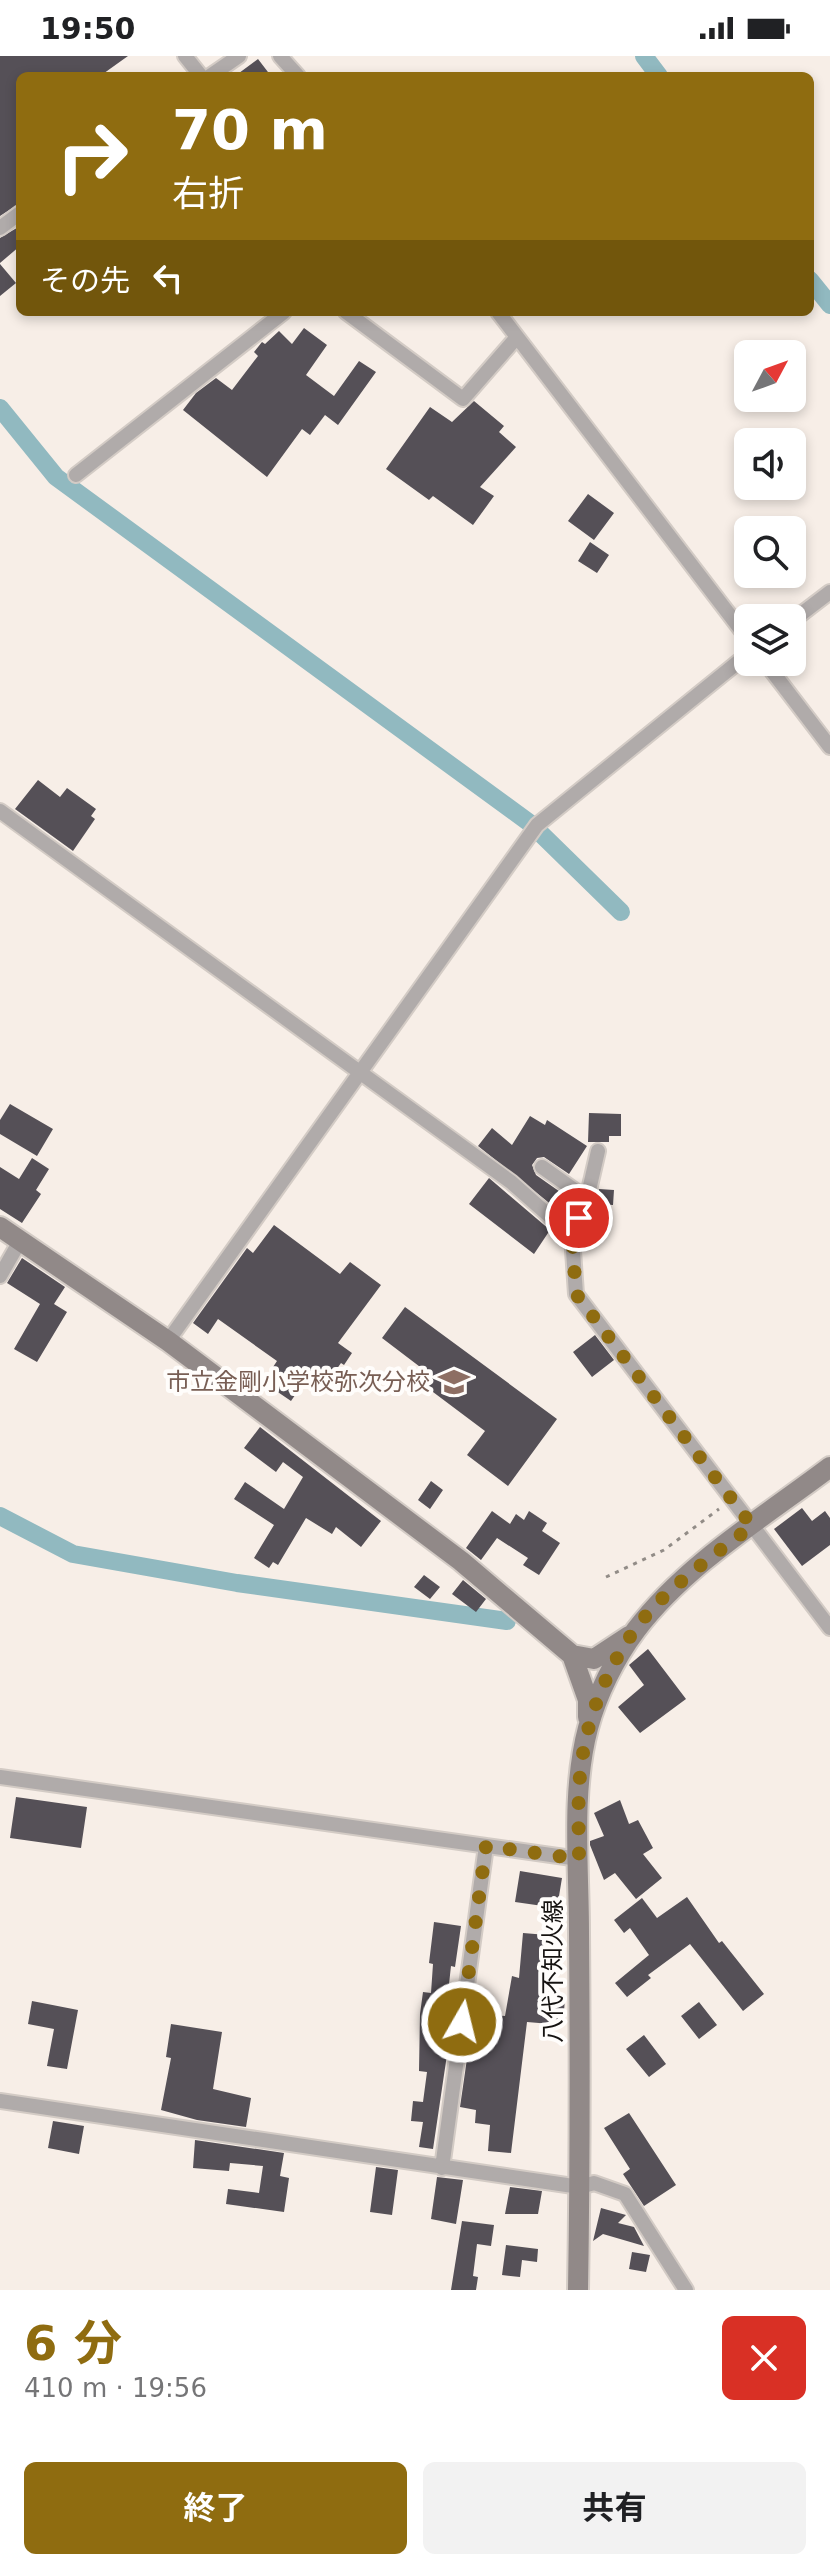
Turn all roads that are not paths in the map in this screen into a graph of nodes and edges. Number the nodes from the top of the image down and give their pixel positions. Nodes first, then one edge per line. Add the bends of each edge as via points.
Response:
1 (185, 56) edge
2 (239, 56) edge
3 (280, 56) edge
4 (198, 72) edge
5 (216, 72) edge
6 (294, 72) edge
7 (279, 316) edge
8 (351, 316) edge
9 (501, 316) edge
10 (517, 337) junction
11 (76, 475) dead end
12 (830, 592) edge
13 (806, 610) edge
14 (734, 621) edge
15 (734, 665) edge
16 (776, 676) edge
17 (830, 747) edge
18 (0, 811) edge
19 (359, 1074) junction
20 (598, 1151) dead end
21 (542, 1167) dead end
22 (587, 1199) junction
23 (0, 1227) edge
24 (572, 1236) junction
25 (20, 1241) junction
26 (0, 1276) edge
27 (168, 1341) junction
28 (830, 1467) edge
29 (752, 1526) junction
30 (830, 1628) edge
31 (634, 1632) junction
32 (572, 1655) junction
33 (588, 1727) junction
34 (0, 1777) edge
35 (486, 1846) junction
36 (579, 1859) junction
37 (0, 2101) edge
38 (442, 2168) junction
39 (580, 2187) junction
40 (578, 2290) edge
41 (686, 2290) edge

1 - 4 street
2 - 5 street
3 - 6 street
7 - 11 street
8 - 10 street via 463,399
9 - 10 street
10 - 14 street
12 - 13 street
15 - 19 street via 537,825
16 - 17 street
18 - 19 street
19 - 24 street via 511,1182
19 - 27 street
20 - 22 street
21 - 22 street
22 - 24 street
23 - 25 main road
24 - 29 street via 576,1294
25 - 26 street
25 - 27 main road
27 - 32 main road via 461,1561
28 - 29 main road, 八代不知火線
29 - 30 street
29 - 31 main road, 八代不知火線 via 664,1596
31 - 32 main road via 594,1659
31 - 33 main road, 八代不知火線
32 - 33 main road via 588,1700
33 - 36 main road, 八代不知火線 via 581,1768
34 - 35 street
35 - 36 street
35 - 38 street
36 - 39 main road, 八代不知火線
37 - 38 street
38 - 39 street
39 - 40 main road, 八代不知火線
39 - 41 street via 594,2183 625,2194

